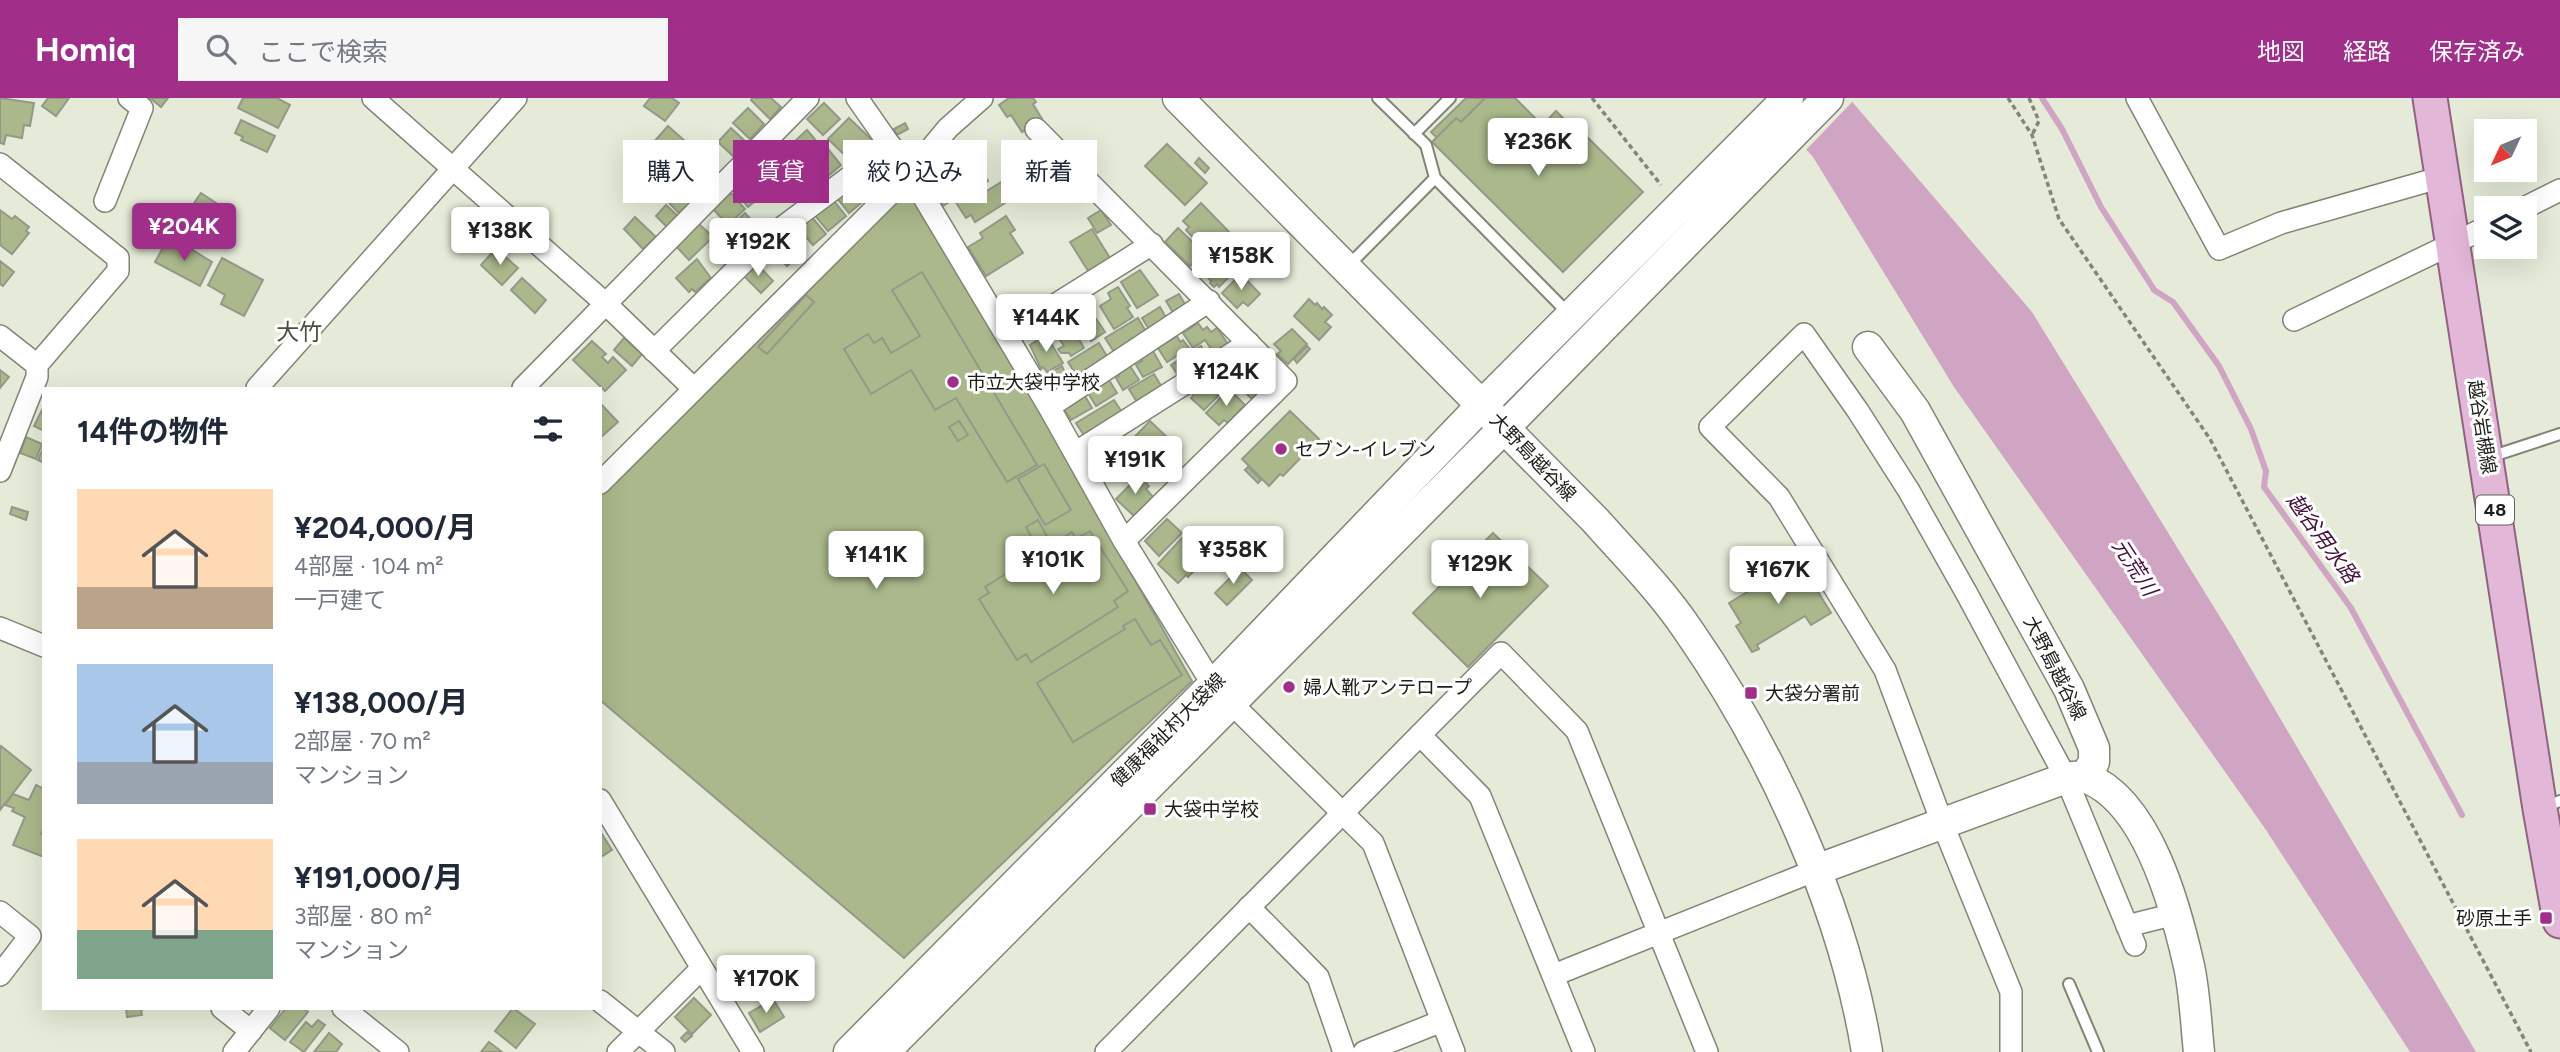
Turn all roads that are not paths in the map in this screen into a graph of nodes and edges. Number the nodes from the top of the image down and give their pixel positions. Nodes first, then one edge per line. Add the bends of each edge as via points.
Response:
1 (130, 98) edge
2 (373, 98) edge
3 (516, 98) edge
4 (808, 98) edge
5 (857, 98) edge
6 (982, 98) edge
7 (1178, 98) edge
8 (1378, 98) edge
9 (1450, 98) edge
10 (1788, 98) edge
11 (1828, 98) edge
12 (2137, 98) edge
13 (2430, 98) edge
14 (1036, 129) dead end
15 (1414, 134) junction
16 (887, 140) edge
17 (938, 140) edge
18 (0, 164) edge
19 (454, 169) junction
20 (2442, 177) junction
21 (1435, 178) junction
22 (843, 182) edge
23 (2560, 191) edge
24 (105, 201) dead end
25 (2537, 202) edge
26 (881, 203) edge
27 (927, 203) edge
28 (1700, 207) junction
29 (2474, 234) edge
30 (1152, 244) junction
31 (2453, 244) junction
32 (1346, 268) junction
33 (1209, 301) junction
34 (606, 304) junction
35 (1571, 316) junction
36 (2294, 320) dead end
37 (1006, 335) junction
38 (0, 336) edge
39 (1249, 343) junction
40 (1868, 347) dead end
41 (654, 351) junction
42 (37, 365) junction
43 (258, 387) edge
44 (524, 387) edge
45 (693, 388) junction
46 (1482, 405) junction
47 (1049, 407) junction
48 (1504, 428) junction
49 (2560, 434) edge
50 (1075, 453) junction
51 (2487, 458) junction
52 (0, 471) edge
53 (602, 481) edge
54 (1124, 541) junction
55 (0, 628) edge
56 (42, 645) edge
57 (1222, 693) junction
58 (1420, 735) junction
59 (2075, 777) junction
60 (602, 803) edge
61 (2550, 805) edge
62 (1341, 813) junction
63 (1943, 825) junction
64 (1816, 870) junction
65 (1249, 907) junction
66 (0, 912) edge
67 (2175, 914) junction
68 (2560, 921) edge
69 (1659, 933) junction
70 (701, 969) junction
71 (0, 975) edge
72 (1554, 975) junction
73 (2069, 984) dead end
74 (602, 1003) edge
75 (225, 1010) edge
76 (267, 1010) edge
77 (345, 1010) edge
78 (1442, 1021) junction
79 (251, 1031) junction
80 (638, 1031) junction
81 (1118, 1048) edge
82 (234, 1052) edge
83 (398, 1052) edge
84 (618, 1052) edge
85 (664, 1052) edge
86 (752, 1052) edge
87 (849, 1052) edge
88 (884, 1052) edge
89 (1344, 1052) edge
90 (1364, 1052) edge
91 (1454, 1052) edge
92 (1584, 1052) edge
93 (1707, 1052) edge
94 (1867, 1052) edge
95 (2011, 1052) edge
96 (2098, 1052) edge
97 (2199, 1052) edge

1 - 24 street via 142,108
2 - 19 street
3 - 19 street
4 - 34 street
5 - 16 street
6 - 17 street
7 - 32 street, 大野島越谷線
8 - 15 lane
9 - 15 lane
10 - 28 street
11 - 28 street
12 - 20 street via 2219,249 2281,223
13 - 20 main road, 越谷岩槻線 / 48
14 - 30 street
15 - 21 lane via 1426,145
18 - 42 street via 118,258 118,271
19 - 34 street
19 - 43 street
20 - 31 main road, 越谷岩槻線 / 48
21 - 32 lane
21 - 35 lane
22 - 41 street via 768,238
23 - 25 street
26 - 45 street
27 - 37 street
28 - 35 street, 健康福祉村大袋線
28 - 48 street, 健康福祉村大袋線
29 - 31 street
30 - 33 street
30 - 37 street
31 - 36 street
31 - 51 main road, 越谷岩槻線 / 48
32 - 46 street, 大野島越谷線
33 - 39 street
33 - 47 street
34 - 41 street
34 - 44 street
35 - 46 street, 健康福祉村大袋線
37 - 47 street
38 - 42 street
39 - 50 street
39 - 54 street via 1286,381
40 - 59 street, 大野島越谷線 via 1915,411 2069,688 2094,748 2094,762
41 - 45 street
42 - 52 street via 37,377
45 - 53 street
46 - 48 street, 大野島越谷線
46 - 57 street, 健康福祉村大袋線
47 - 50 street
48 - 57 street, 健康福祉村大袋線
48 - 64 street, 大野島越谷線 via 1646,576 1687,629 1752,738
49 - 51 lane
50 - 54 street
51 - 61 main road, 越谷岩槻線 / 48
54 - 57 street
55 - 56 street
57 - 62 street
57 - 87 street, 健康福祉村大袋線
57 - 88 street, 健康福祉村大袋線
58 - 62 street
58 - 69 street via 1501,653 1577,731
58 - 72 street via 1480,796
59 - 63 street
59 - 63 street via 1909,491 1804,334 1710,427 1779,497 1885,670
59 - 67 street via 2111,792 2130,812 2153,854
59 - 67 street via 2131,935
60 - 70 street
61 - 68 main road, 越谷岩槻線 / 48
62 - 65 street
62 - 78 street via 1373,843
63 - 64 street
63 - 95 street via 2011,992
64 - 69 street
64 - 94 street, 大野島越谷線 via 1849,970
65 - 81 street
65 - 89 street via 1318,977
66 - 71 street via 30,936
67 - 97 street via 2189,968
69 - 72 street
69 - 93 street
70 - 80 street
70 - 86 street
72 - 92 street
73 - 96 lane
74 - 80 street
75 - 79 street
76 - 79 street
77 - 83 street
78 - 90 street
78 - 91 street
79 - 82 street
80 - 84 street
80 - 85 street

